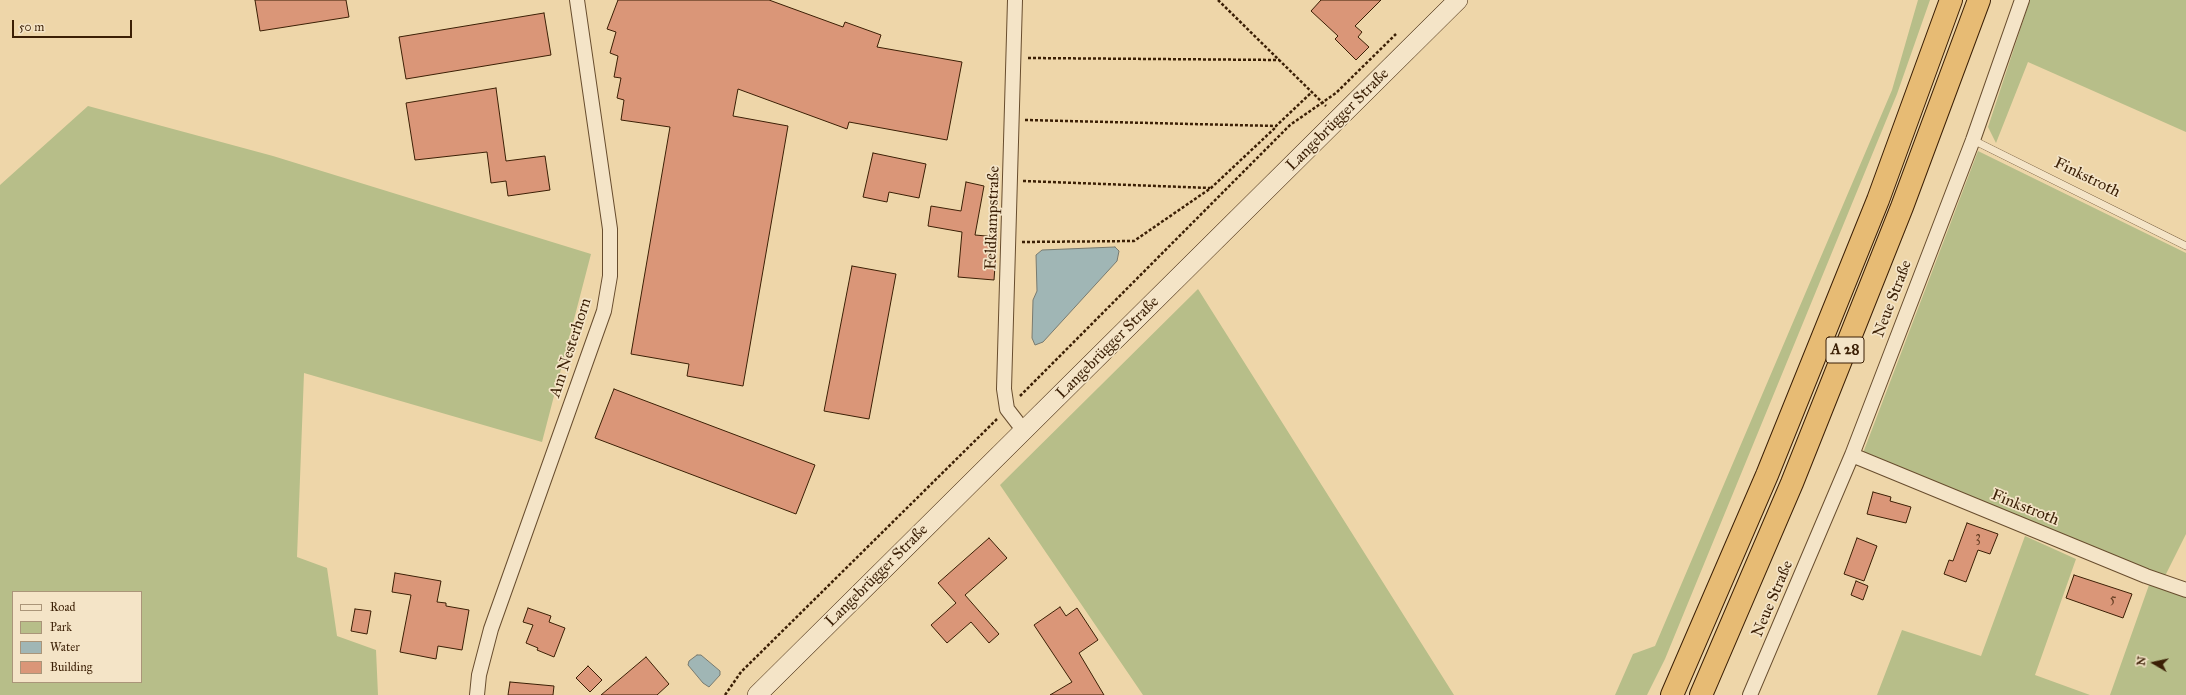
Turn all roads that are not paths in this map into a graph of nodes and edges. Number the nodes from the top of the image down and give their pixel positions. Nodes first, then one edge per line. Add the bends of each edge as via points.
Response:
1 (578, 0) edge
2 (1015, 0) edge
3 (1458, 0) edge
4 (1951, 0) edge
5 (1979, 0) edge
6 (2022, 0) edge
7 (1973, 140) junction
8 (2186, 246) edge
9 (1024, 431) junction
10 (1852, 455) junction
11 (2186, 590) edge
12 (477, 695) edge
13 (756, 695) edge
14 (1672, 695) edge
15 (1701, 695) edge
16 (1750, 695) edge

1 - 12 street, Am Nesterhorn via 610,229 610,276 604,311 491,629 479,675
2 - 9 street, Feldkampstraße via 1004,389 1007,409
3 - 9 street, Langebrügger Straße
4 - 14 highway, A 28 via 1876,207 1764,482
5 - 15 highway, A 28 via 1902,207 1795,476
6 - 7 street, Neue Straße
7 - 8 lane, Finkstroth
7 - 10 street, Neue Straße
9 - 13 street, Langebrügger Straße
10 - 11 street, Finkstroth via 2146,576
10 - 16 street, Neue Straße

